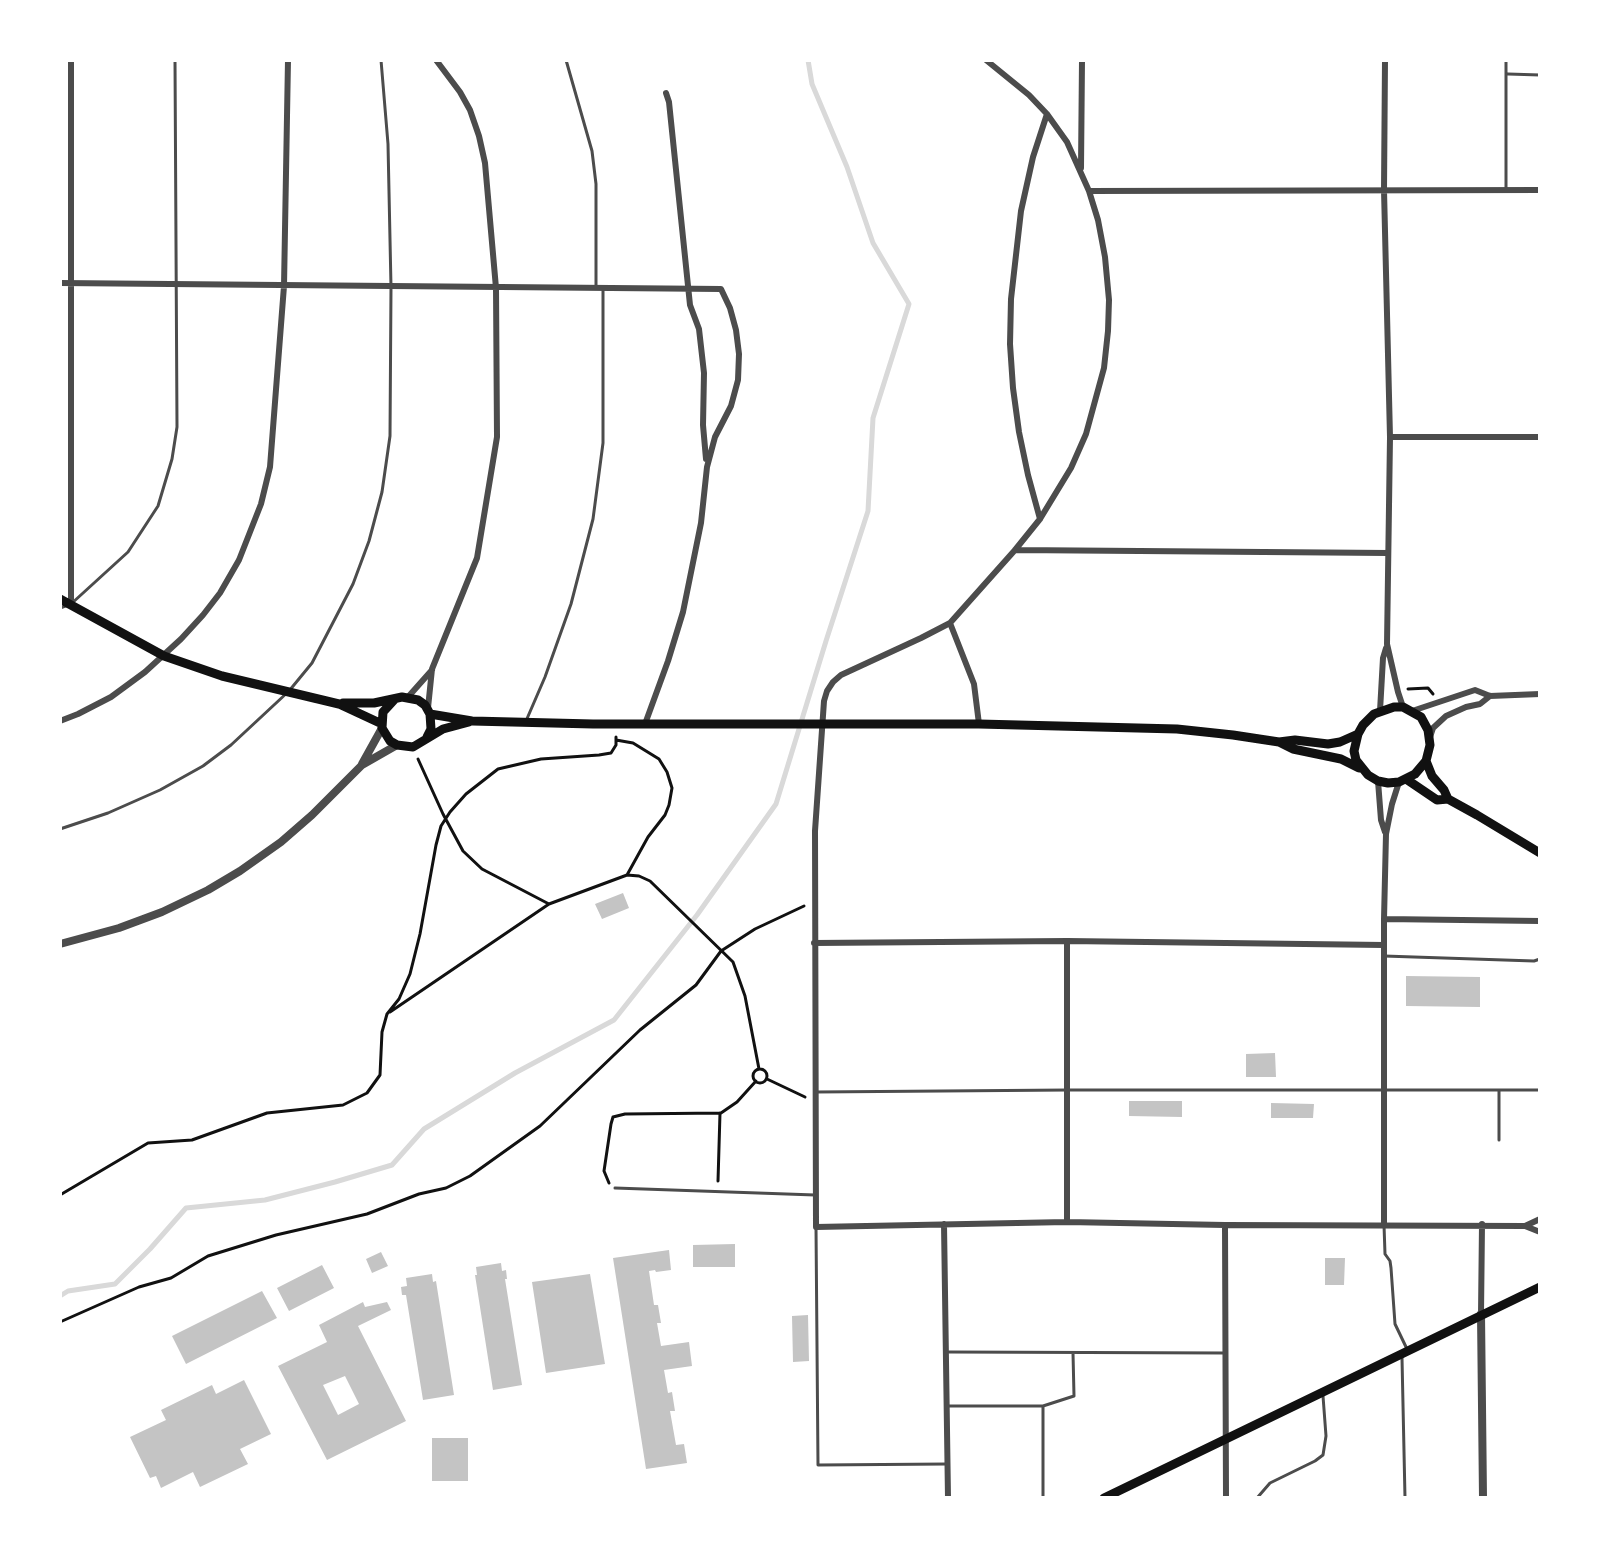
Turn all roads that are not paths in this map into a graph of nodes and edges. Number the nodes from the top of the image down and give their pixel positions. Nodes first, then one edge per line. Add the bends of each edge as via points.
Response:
1 (71, 60) edge
2 (175, 60) edge
3 (288, 60) edge
4 (381, 60) edge
5 (436, 60) edge
6 (566, 60) edge
7 (986, 60) edge
8 (1082, 60) edge
9 (1385, 60) edge
10 (1506, 60) edge
11 (1506, 74) junction
12 (1540, 75) edge
13 (666, 93) dead end
14 (1047, 114) junction
15 (1081, 173) junction
16 (1384, 190) junction
17 (1506, 190) junction
18 (1540, 190) edge
19 (1089, 191) junction
20 (60, 283) edge
21 (72, 283) junction
22 (176, 285) junction
23 (284, 286) junction
24 (391, 287) junction
25 (496, 288) junction
26 (600, 288) junction
27 (689, 289) junction
28 (1390, 437) junction
29 (1540, 437) edge
30 (707, 467) junction
31 (1040, 519) junction
32 (1015, 550) junction
33 (1388, 553) junction
34 (60, 599) edge
35 (71, 604) junction
36 (60, 608) edge
37 (950, 623) junction
38 (1387, 644) junction
39 (164, 656) junction
40 (432, 669) junction
41 (289, 691) junction
42 (1540, 694) edge
43 (1490, 696) junction
44 (408, 697) junction
45 (394, 700) junction
46 (339, 704) junction
47 (1407, 709) junction
48 (429, 711) junction
49 (1380, 711) junction
50 (60, 721) edge
51 (472, 721) junction
52 (525, 722) junction
53 (645, 724) junction
54 (979, 724) junction
55 (382, 726) junction
56 (1358, 734) junction
57 (427, 737) junction
58 (1430, 738) junction
59 (1279, 742) junction
60 (397, 745) junction
61 (1426, 761) junction
62 (362, 765) junction
63 (1361, 768) junction
64 (1378, 781) junction
65 (1403, 781) junction
66 (1448, 799) junction
67 (60, 829) edge
68 (1386, 834) junction
69 (1540, 853) edge
70 (1384, 919) junction
71 (1540, 921) edge
72 (1067, 941) junction
73 (814, 943) junction
74 (60, 944) edge
75 (1384, 945) junction
76 (1384, 956) junction
77 (1540, 959) edge
78 (1384, 1089) junction
79 (1068, 1090) junction
80 (1499, 1090) junction
81 (1540, 1090) edge
82 (815, 1092) junction
83 (1499, 1140) dead end
84 (615, 1188) road end
85 (815, 1195) junction
86 (1540, 1219) edge
87 (1067, 1222) junction
88 (944, 1224) junction
89 (1482, 1224) junction
90 (1225, 1225) junction
91 (1384, 1225) junction
92 (1525, 1226) junction
93 (816, 1227) junction
94 (1540, 1232) edge
95 (1540, 1287) edge
96 (1481, 1314) junction
97 (946, 1352) junction
98 (1405, 1352) junction
99 (1073, 1353) junction
100 (1225, 1353) junction
101 (1322, 1393) junction
102 (946, 1406) junction
103 (1043, 1406) junction
104 (1224, 1439) junction
105 (947, 1464) junction
106 (948, 1498) edge
107 (1043, 1498) edge
108 (1104, 1498) edge
109 (1226, 1498) edge
110 (1257, 1498) edge
111 (1405, 1498) edge
112 (1483, 1498) edge

1 - 21 street
2 - 22 lane
3 - 23 street
4 - 24 lane
5 - 25 street via 460,92 479,136
6 - 26 lane via 592,151
7 - 14 street
8 - 15 street
9 - 16 street
10 - 11 lane
11 - 12 lane
11 - 17 lane
13 - 27 street
14 - 15 street
14 - 31 street via 1021,211 1010,344 1015,403
15 - 19 street
16 - 17 street
16 - 19 street
16 - 28 street
17 - 18 street
19 - 31 street via 1109,300 1104,368 1086,434
20 - 21 street
21 - 22 street
21 - 35 street
22 - 23 street
22 - 35 lane via 177,427 158,506 128,552
23 - 24 street
23 - 39 street via 270,467 261,504 220,593
24 - 25 street
24 - 41 lane via 390,436 382,492 353,584 312,663
25 - 26 street
25 - 40 street via 497,437 490,487 477,558
26 - 27 street
26 - 52 lane via 603,443 593,519 571,604
27 - 30 street via 702,358
27 - 30 street via 721,289 739,354 731,406
28 - 29 street
28 - 33 street
30 - 53 street via 683,612
31 - 32 street
32 - 33 street
32 - 37 street
33 - 38 street
34 - 35 main road
35 - 36 lane
35 - 39 main road
37 - 54 street via 974,684
37 - 73 street via 841,675 827,691 815,831
38 - 47 street
38 - 49 street
39 - 41 main road
39 - 50 street via 111,697
40 - 44 street
40 - 48 street
41 - 46 main road
41 - 67 lane via 203,766 108,813
42 - 43 street
43 - 47 street via 1475,690
43 - 58 street via 1446,716
44 - 45 main road
44 - 48 main road
45 - 46 main road
45 - 55 main road via 383,712
46 - 55 main road
47 - 49 main road
47 - 58 main road via 1421,717
48 - 51 main road
48 - 57 main road
49 - 56 main road
51 - 52 main road
51 - 57 main road
52 - 53 main road
53 - 54 main road
54 - 59 main road via 1177,729
55 - 60 main road
55 - 62 street
56 - 59 main road via 1328,744
56 - 63 main road via 1354,751
57 - 60 main road via 413,747
58 - 61 main road
59 - 63 main road
60 - 62 street
61 - 65 main road
61 - 66 main road
62 - 74 street via 281,842 219,884 162,912
63 - 64 main road
64 - 65 main road
64 - 68 street
65 - 66 main road via 1437,800
65 - 68 street
66 - 69 main road
68 - 70 street
70 - 71 street
70 - 75 street
72 - 73 street
72 - 75 street
72 - 79 street
73 - 82 street
75 - 76 street
76 - 77 lane
76 - 78 street
78 - 79 lane
78 - 80 lane
78 - 91 street
79 - 82 lane
79 - 87 street
80 - 81 lane
80 - 83 lane
82 - 85 street
84 - 85 lane
85 - 93 street
86 - 92 street
87 - 88 street
87 - 90 street
88 - 93 street
88 - 97 street
89 - 91 street
89 - 92 street
89 - 96 street
90 - 91 street
90 - 100 street
91 - 98 lane via 1395,1324
92 - 94 street
93 - 105 lane via 818,1465
95 - 96 main road
96 - 98 main road
96 - 112 street
97 - 99 lane
97 - 102 street
98 - 101 main road
98 - 111 lane
99 - 100 lane
99 - 103 lane via 1074,1396
100 - 104 street
101 - 104 main road
101 - 110 lane via 1323,1455 1270,1483
102 - 103 lane
102 - 105 street
103 - 107 lane
104 - 108 main road
104 - 109 street
105 - 106 street

